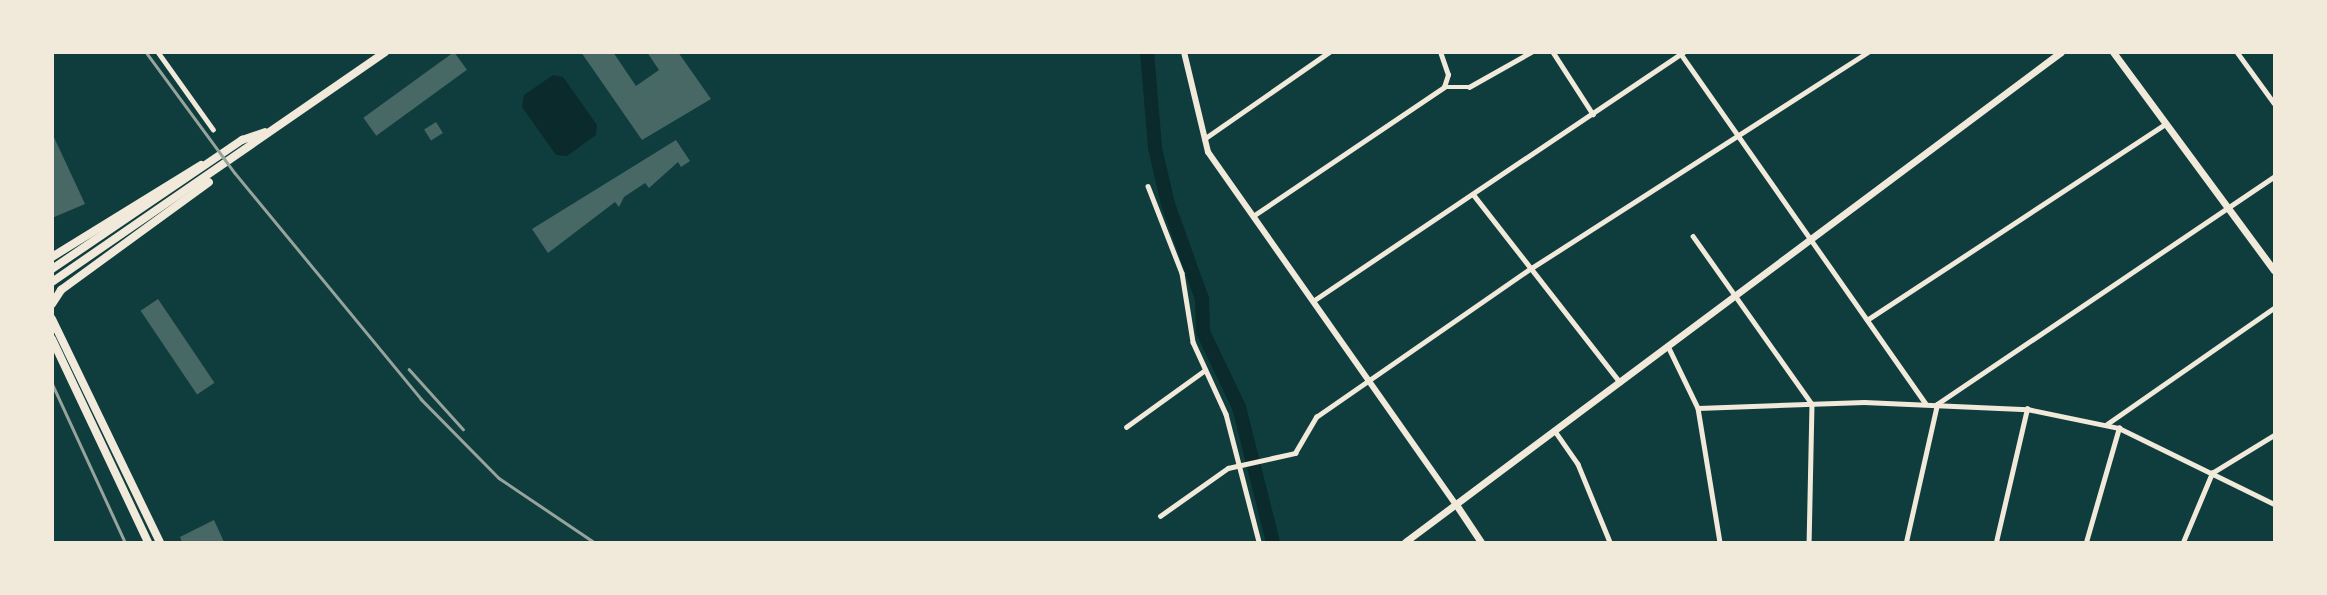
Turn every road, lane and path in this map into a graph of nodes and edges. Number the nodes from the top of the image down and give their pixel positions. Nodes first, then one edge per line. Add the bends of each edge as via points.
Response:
1 (158, 52) edge
2 (386, 52) edge
3 (1184, 52) edge
4 (1329, 52) edge
5 (1440, 52) edge
6 (1531, 52) edge
7 (1553, 52) edge
8 (1868, 52) edge
9 (2061, 52) edge
10 (2113, 52) edge
11 (2237, 52) edge
12 (1683, 53) edge
13 (1444, 87) junction
14 (2274, 103) edge
15 (1593, 114) junction
16 (2165, 124) junction
17 (213, 129) dead end
18 (268, 131) junction
19 (1739, 137) junction
20 (1203, 139) junction
21 (210, 161) junction
22 (217, 172) junction
23 (2274, 177) edge
24 (1147, 186) dead end
25 (1473, 194) junction
26 (2229, 208) junction
27 (1252, 216) junction
28 (1693, 236) dead end
29 (1811, 239) junction
30 (52, 257) edge
31 (52, 269) edge
32 (1530, 269) junction
33 (2274, 270) edge
34 (52, 282) edge
35 (1737, 295) junction
36 (1312, 302) junction
37 (52, 304) edge
38 (2274, 308) edge
39 (52, 319) edge
40 (1867, 320) junction
41 (52, 339) edge
42 (1668, 346) junction
43 (1205, 370) junction
44 (1369, 382) junction
45 (1620, 382) junction
46 (1925, 403) junction
47 (1812, 404) junction
48 (1937, 404) junction
49 (1698, 408) junction
50 (2027, 408) junction
51 (2107, 424) junction
52 (1126, 428) dead end
53 (2119, 428) junction
54 (1555, 431) junction
55 (2274, 435) edge
56 (1241, 466) junction
57 (2212, 473) junction
58 (1455, 503) junction
59 (2274, 504) edge
60 (1160, 516) dead end
61 (148, 542) edge
62 (160, 542) edge
63 (1259, 542) edge
64 (1405, 542) edge
65 (1481, 542) edge
66 (1610, 542) edge
67 (1720, 542) edge
68 (1809, 542) edge
69 (1906, 542) edge
70 (1996, 542) edge
71 (2087, 542) edge
72 (2183, 542) edge

1 - 17 street
2 - 18 main road
3 - 20 street
4 - 20 street
5 - 13 street via 1448,75
6 - 13 street via 1469,87
7 - 15 street
8 - 19 street
9 - 29 main road
10 - 16 main road
11 - 14 street
12 - 15 street
12 - 19 street
13 - 27 street
15 - 25 street
16 - 26 main road
16 - 40 street
18 - 21 main road
18 - 22 main road
19 - 29 street
19 - 32 street
20 - 27 street
21 - 30 main road via 161,185
21 - 31 main road
22 - 34 main road
22 - 37 main road via 61,289
23 - 26 street
24 - 43 street via 1182,273 1193,342
25 - 32 street
25 - 36 street
26 - 33 main road
26 - 48 street
27 - 36 street
28 - 35 street
29 - 35 main road
29 - 40 street
32 - 44 street
32 - 45 street
35 - 42 main road
35 - 47 street
36 - 44 street
38 - 51 street
39 - 62 main road
40 - 46 street
41 - 61 main road
42 - 45 main road
42 - 49 street
43 - 52 street
43 - 56 street via 1226,414
44 - 56 street via 1308,423 1295,453
44 - 58 street
45 - 54 main road
46 - 47 street
46 - 48 street
47 - 49 street
47 - 68 street
48 - 50 street
48 - 69 street
49 - 67 street
50 - 51 street
50 - 70 street
51 - 53 street
53 - 57 street
53 - 71 street
54 - 58 main road
54 - 66 street via 1578,464
55 - 57 street
56 - 60 street
56 - 63 street
57 - 59 street
57 - 72 street
58 - 64 main road
58 - 65 main road

